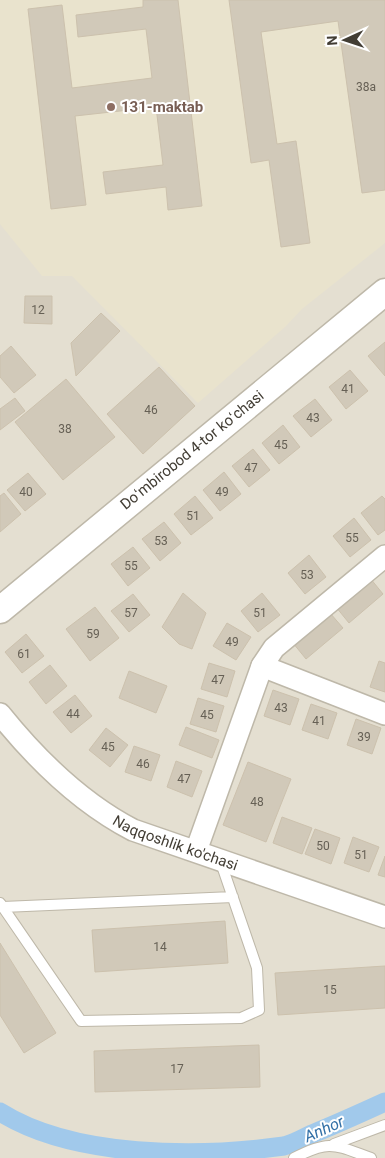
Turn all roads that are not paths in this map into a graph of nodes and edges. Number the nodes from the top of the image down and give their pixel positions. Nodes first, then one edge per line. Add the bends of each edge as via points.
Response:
1 (385, 292) edge
2 (385, 556) edge
3 (0, 610) edge
4 (262, 666) junction
5 (0, 714) edge
6 (385, 714) edge
7 (196, 851) junction
8 (220, 859) junction
9 (232, 897) junction
10 (1, 905) edge
11 (385, 917) edge
12 (385, 1125) edge
13 (334, 1144) junction
14 (294, 1158) edge
15 (371, 1158) edge

1 - 3 street, Doʻmbirobod 4-tor koʻchasi
2 - 4 street via 274,648
4 - 6 street
4 - 7 street
5 - 7 street, Naqqoshlik ko'chasi via 53,771 105,815 133,830
7 - 8 street, Naqqoshlik ko'chasi
8 - 9 lane
8 - 11 street, Naqqoshlik ko'chasi
9 - 10 lane
9 - 10 lane via 257,968 259,1010 241,1018 81,1022
12 - 13 lane
13 - 14 lane
13 - 15 lane

